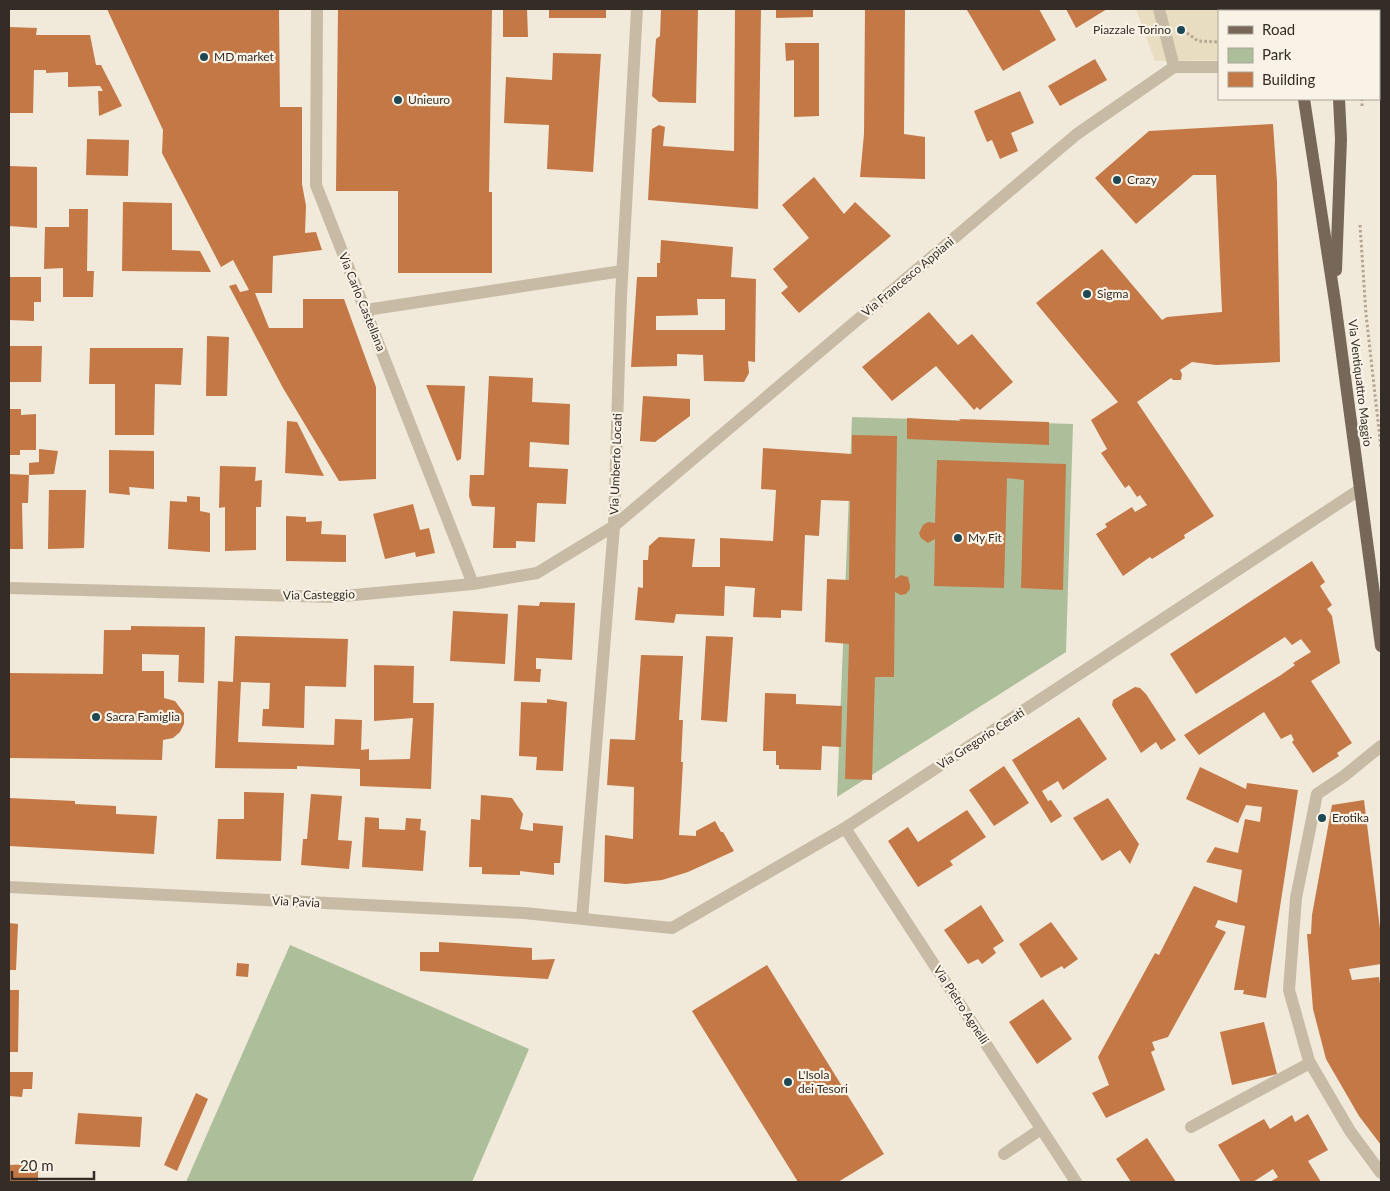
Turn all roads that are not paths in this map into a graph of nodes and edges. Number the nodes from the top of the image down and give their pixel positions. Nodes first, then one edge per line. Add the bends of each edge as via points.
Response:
1 (317, 9) edge
2 (637, 9) edge
3 (1159, 9) edge
4 (1218, 67) edge
5 (1174, 68) junction
6 (1304, 100) edge
7 (1339, 100) edge
8 (1345, 100) edge
9 (1341, 138) junction
10 (622, 271) junction
11 (1335, 302) junction
12 (366, 310) junction
13 (1359, 490) junction
14 (614, 526) junction
15 (473, 584) junction
16 (9, 588) edge
17 (1381, 646) edge
18 (1381, 746) edge
19 (846, 828) junction
20 (9, 887) edge
21 (582, 918) junction
22 (1310, 1063) junction
23 (1191, 1127) dead end
24 (1042, 1129) junction
25 (1004, 1154) dead end
26 (1381, 1174) edge
27 (1076, 1182) edge

1 - 12 street, Via Carlo Castellana via 316,185
2 - 10 street, Via Umberto Locati
3 - 5 street
4 - 5 street
5 - 14 street, Via Francesco Appiani via 1077,134
6 - 11 main road, Via Ventiquattro Maggio
7 - 9 main road, Via Ventiquattro Maggio
8 - 9 street
9 - 11 main road, Via Ventiquattro Maggio
10 - 12 street
10 - 14 street, Via Umberto Locati
11 - 13 main road, Via Ventiquattro Maggio
12 - 15 street, Via Carlo Castellana
13 - 17 main road, Via Ventiquattro Maggio
13 - 19 street, Via Gregorio Cerati
14 - 15 street, Via Casteggio via 537,573
14 - 21 street, Via Umberto Locati
15 - 16 street, Via Casteggio via 332,597
18 - 22 street via 1317,794 1296,898 1289,990
19 - 21 street, Via Gregorio Cerati via 672,928
19 - 24 street, Via Pietro Agnelli
20 - 21 street, Via Pavia
22 - 23 street
22 - 26 street via 1350,1132
24 - 25 street
24 - 27 street, Via Pietro Agnelli

